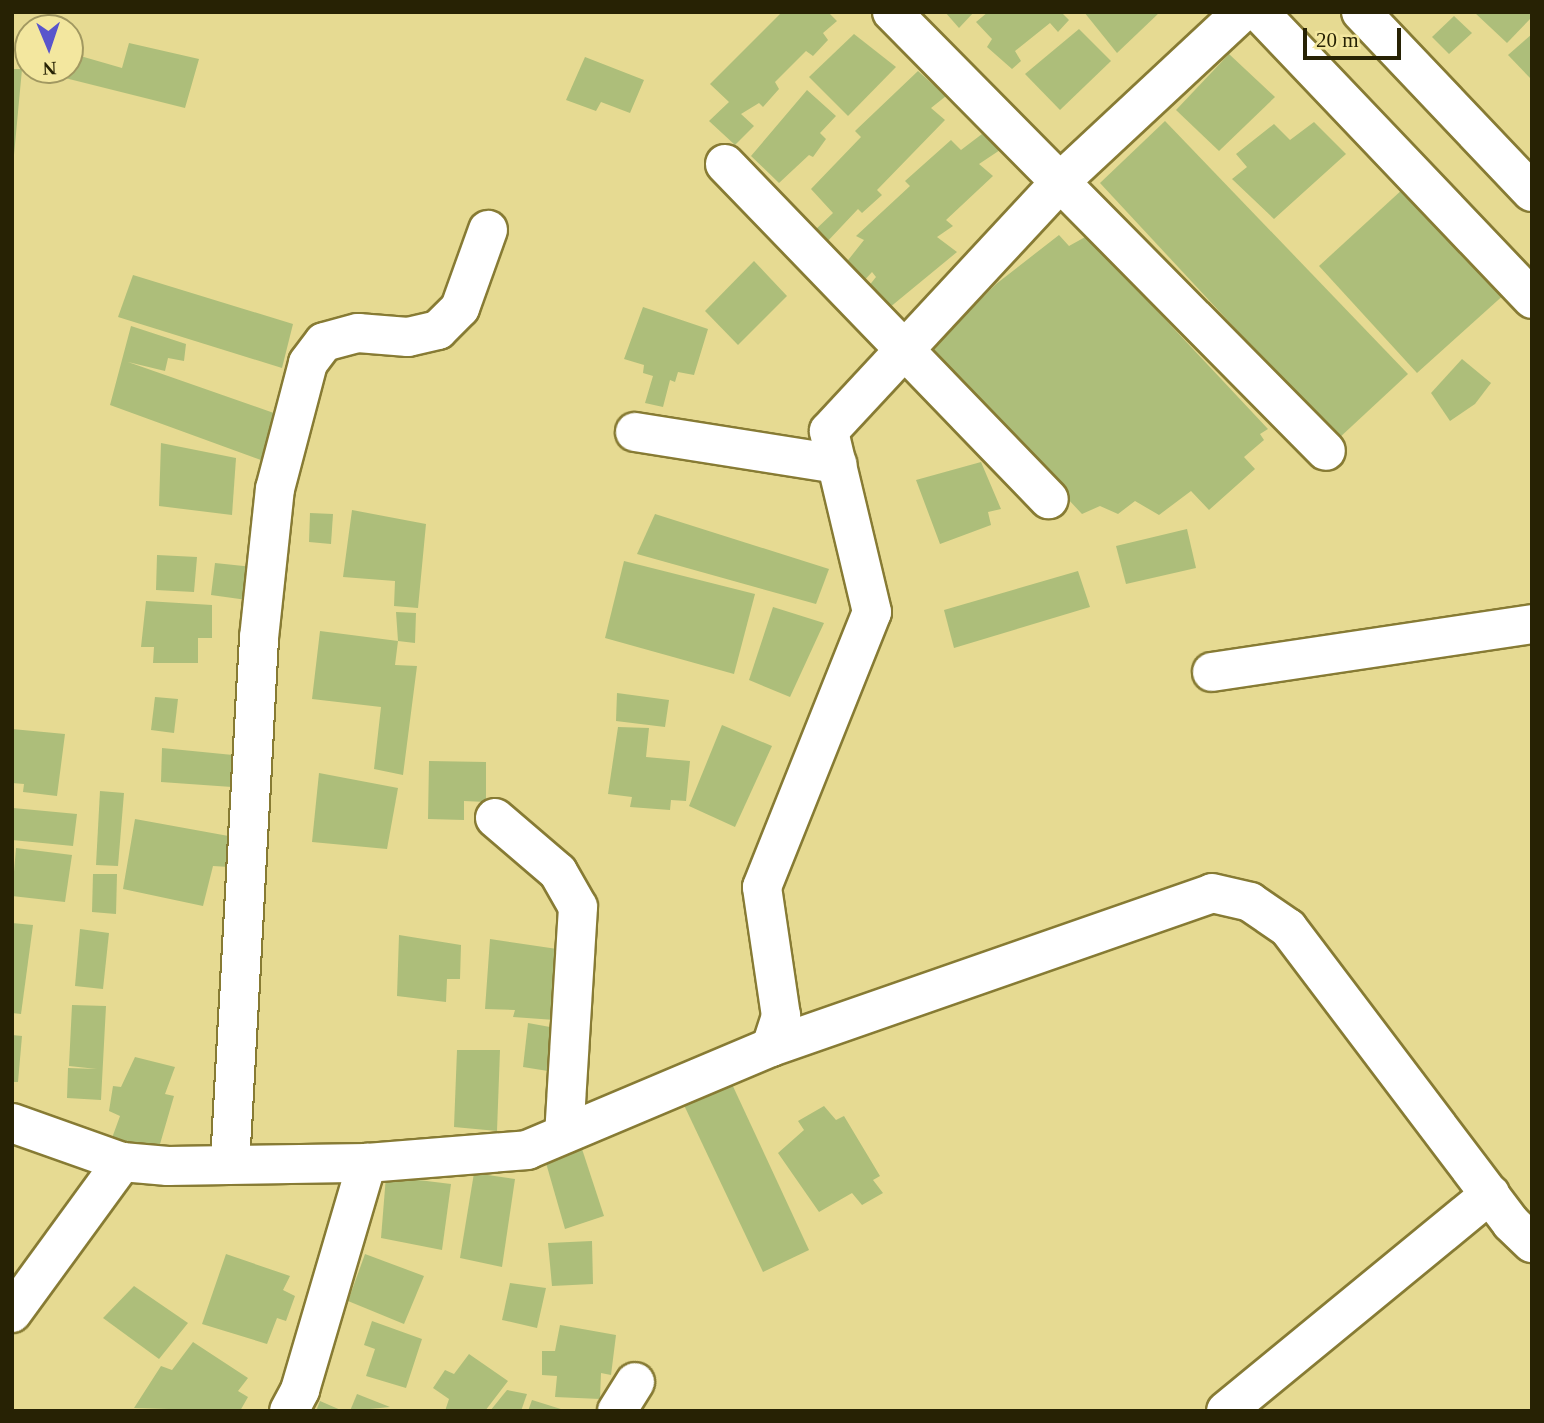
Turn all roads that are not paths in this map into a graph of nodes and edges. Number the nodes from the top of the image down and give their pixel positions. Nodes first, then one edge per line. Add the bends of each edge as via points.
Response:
1 (892, 12) edge
2 (1242, 12) edge
3 (1259, 12) edge
4 (1361, 12) edge
5 (725, 164) dead end
6 (1062, 180) junction
7 (1532, 192) edge
8 (488, 230) dead end
9 (1532, 299) edge
10 (904, 350) junction
11 (635, 432) dead end
12 (1326, 451) dead end
13 (837, 464) junction
14 (1049, 499) dead end
15 (1532, 624) edge
16 (1213, 672) dead end
17 (495, 818) dead end
18 (771, 1047) junction
19 (12, 1123) edge
20 (564, 1134) junction
21 (122, 1161) junction
22 (367, 1163) junction
23 (230, 1164) junction
24 (1490, 1194) junction
25 (1532, 1243) edge
26 (12, 1313) edge
27 (289, 1411) edge
28 (1226, 1411) edge

1 - 6 street
2 - 6 street
3 - 9 street
4 - 7 street
5 - 10 street
6 - 10 street
6 - 12 street
8 - 23 street via 460,308 438,330 408,337 346,336 324,342 308,363 275,489 260,638
10 - 13 street via 830,431
10 - 14 street
11 - 13 street
13 - 18 street via 872,612 762,887 781,1016
15 - 16 street
17 - 20 street via 558,873 578,907
18 - 20 street
18 - 24 street via 1212,893 1250,902 1288,928
19 - 21 street
20 - 22 street via 527,1150
21 - 23 street
21 - 26 street
22 - 23 street
22 - 27 street via 300,1390
24 - 25 street
24 - 28 street

